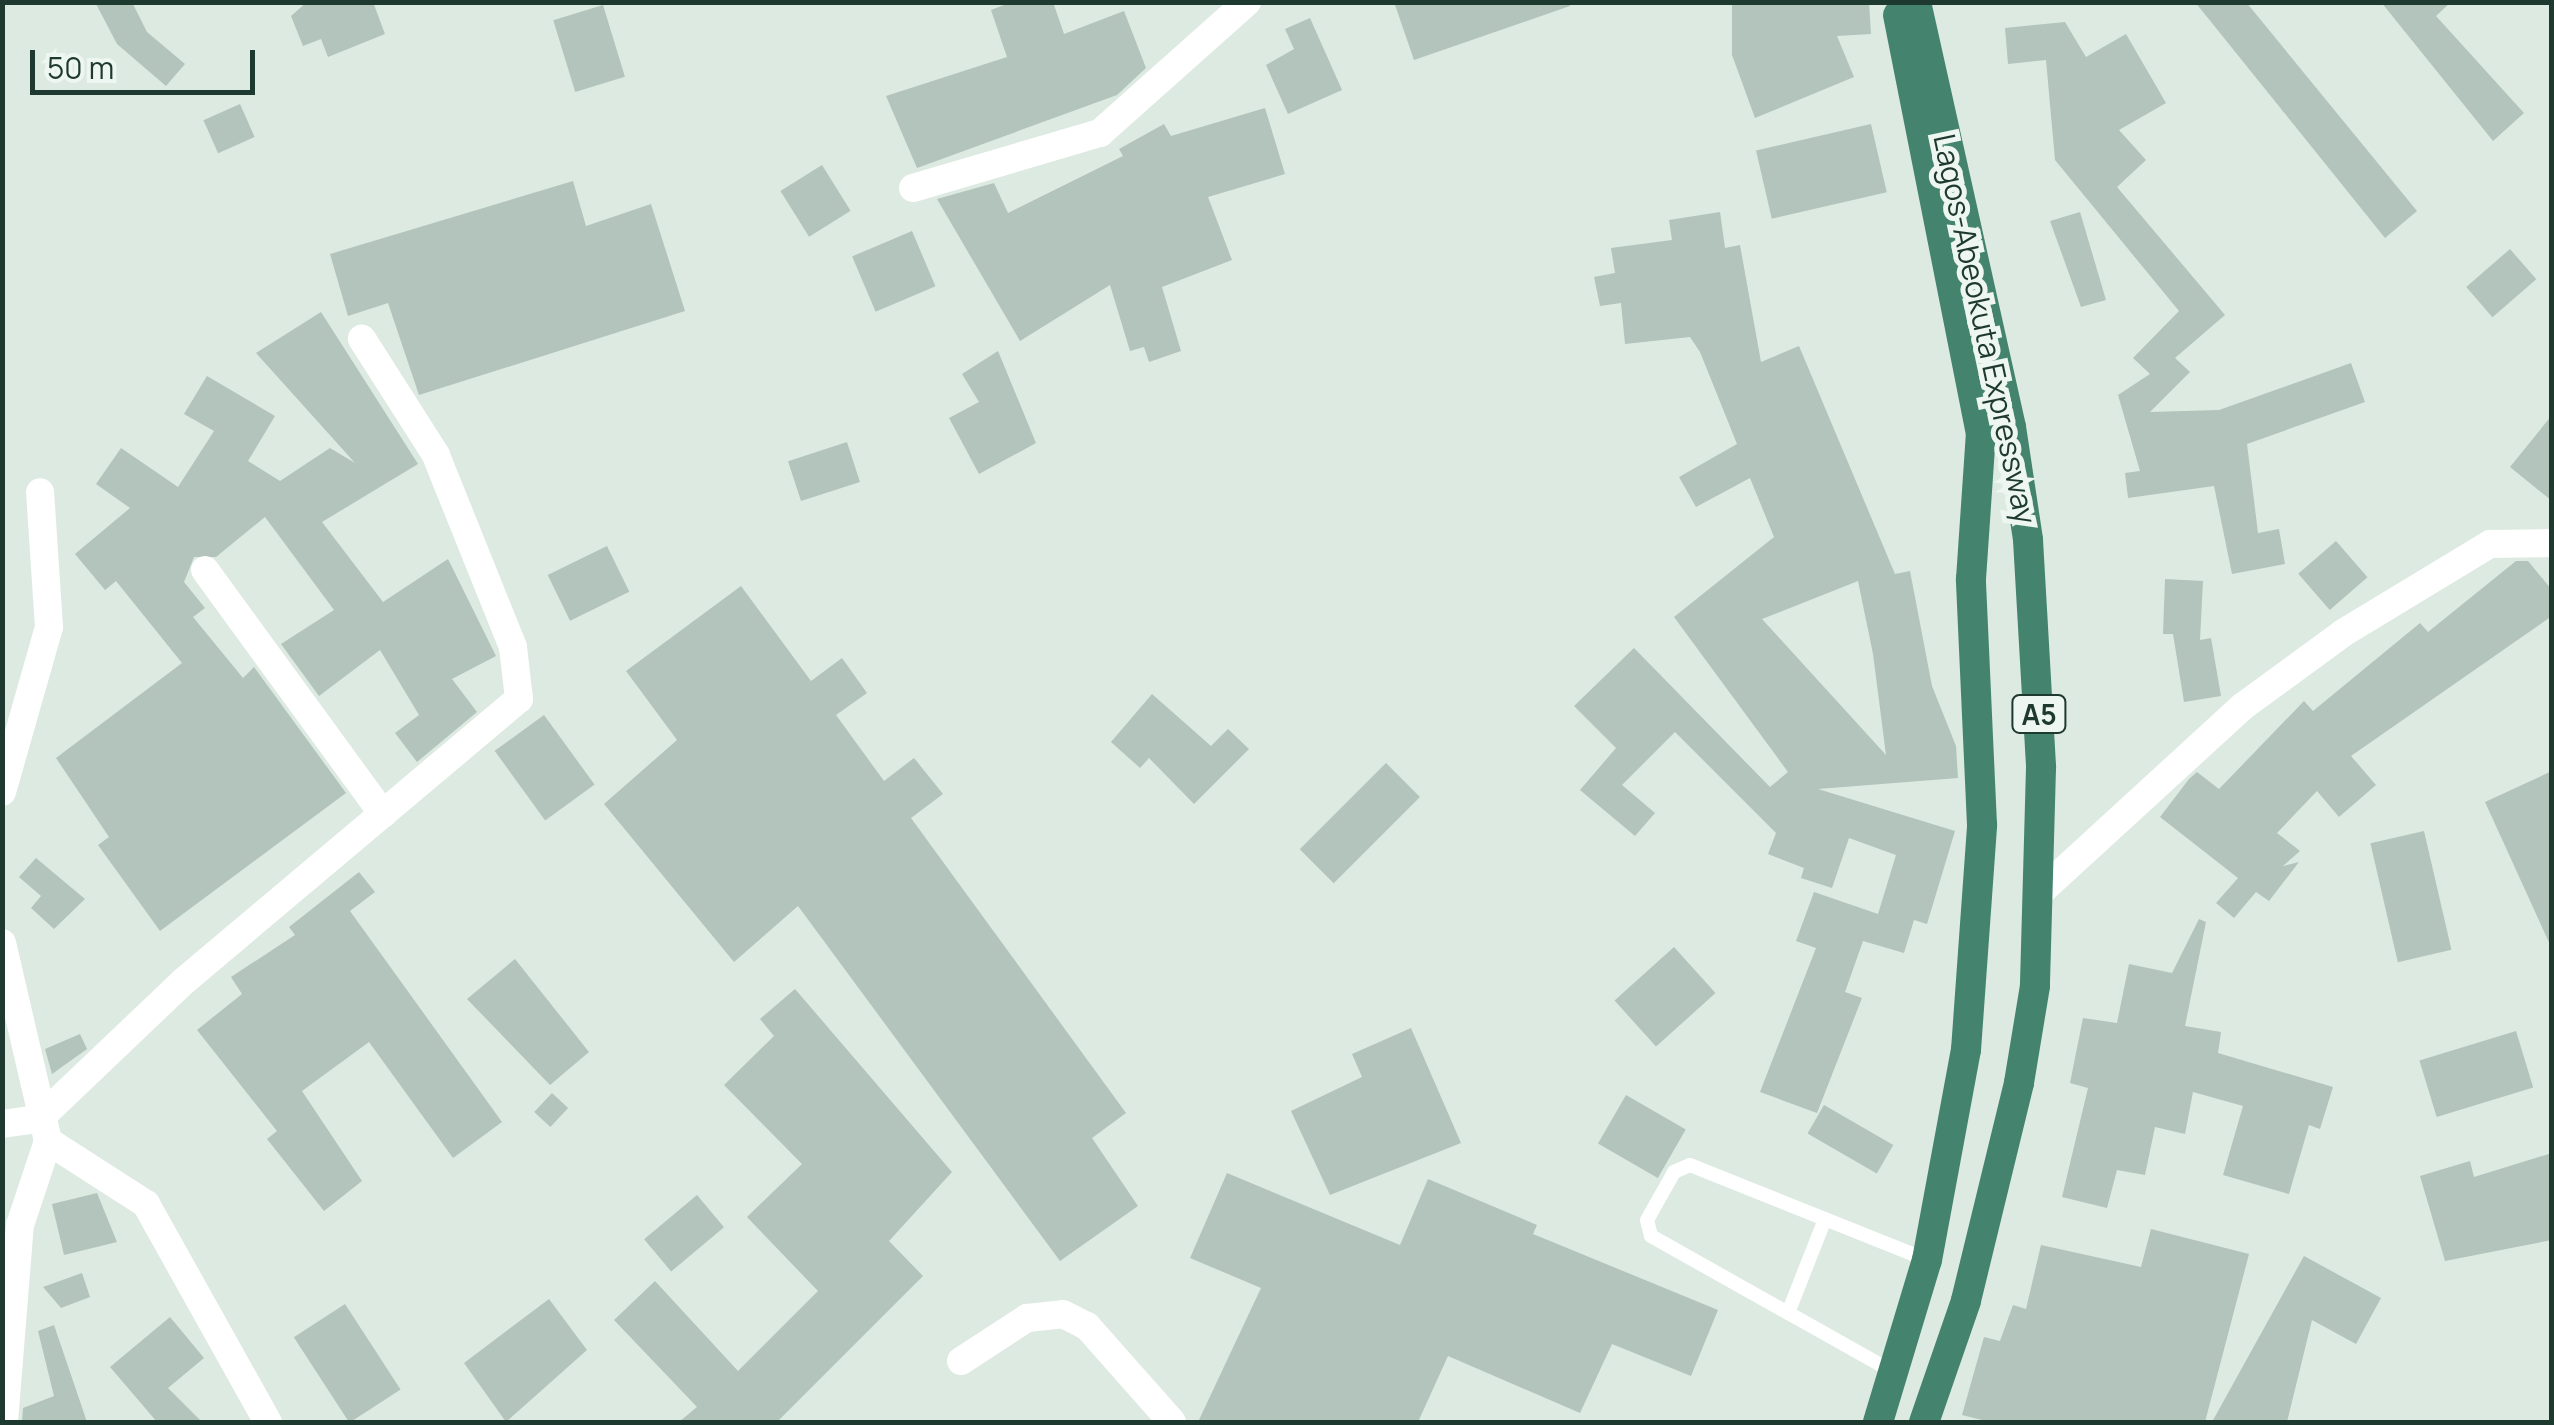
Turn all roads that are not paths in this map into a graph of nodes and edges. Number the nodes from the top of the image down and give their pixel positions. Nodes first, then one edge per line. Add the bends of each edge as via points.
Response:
1 (1247, 2) edge
2 (1896, 2) edge
3 (1916, 2) edge
4 (913, 188) dead end
5 (362, 339) dead end
6 (40, 492) dead end
7 (2552, 543) edge
8 (205, 570) dead end
9 (2, 792) edge
10 (383, 814) junction
11 (2038, 894) junction
12 (2, 943) edge
13 (2, 1124) edge
14 (43, 1130) junction
15 (1825, 1219) junction
16 (1927, 1260) junction
17 (1788, 1313) junction
18 (961, 1360) dead end
19 (1894, 1373) junction
20 (4, 1422) edge
21 (268, 1422) edge
22 (1172, 1422) edge
23 (1878, 1422) edge
24 (1924, 1422) edge

1 - 4 street via 1100,132
2 - 16 highway, Lagos-Abeokuta Expressway / A5 via 1981,434 1972,579 1979,932
3 - 11 highway, Lagos-Abeokuta Expressway / A5 via 2028,540
5 - 10 street via 436,455 513,647 520,698
6 - 9 street via 51,612
7 - 11 street via 2490,544 2343,634 2242,707
8 - 10 street
10 - 14 street
11 - 24 highway, Lagos-Abeokuta Expressway / A5 via 2035,986 1997,1186
12 - 14 street
13 - 14 street
14 - 20 street via 20,1224
14 - 21 street via 146,1204
15 - 16 lane
15 - 17 lane
15 - 17 lane via 1690,1165 1674,1172 1647,1220 1651,1236
16 - 19 highway, Lagos-Abeokuta Expressway / A5
17 - 19 lane
18 - 22 street via 1027,1318 1063,1314 1088,1326
19 - 23 highway, Lagos-Abeokuta Expressway / A5

